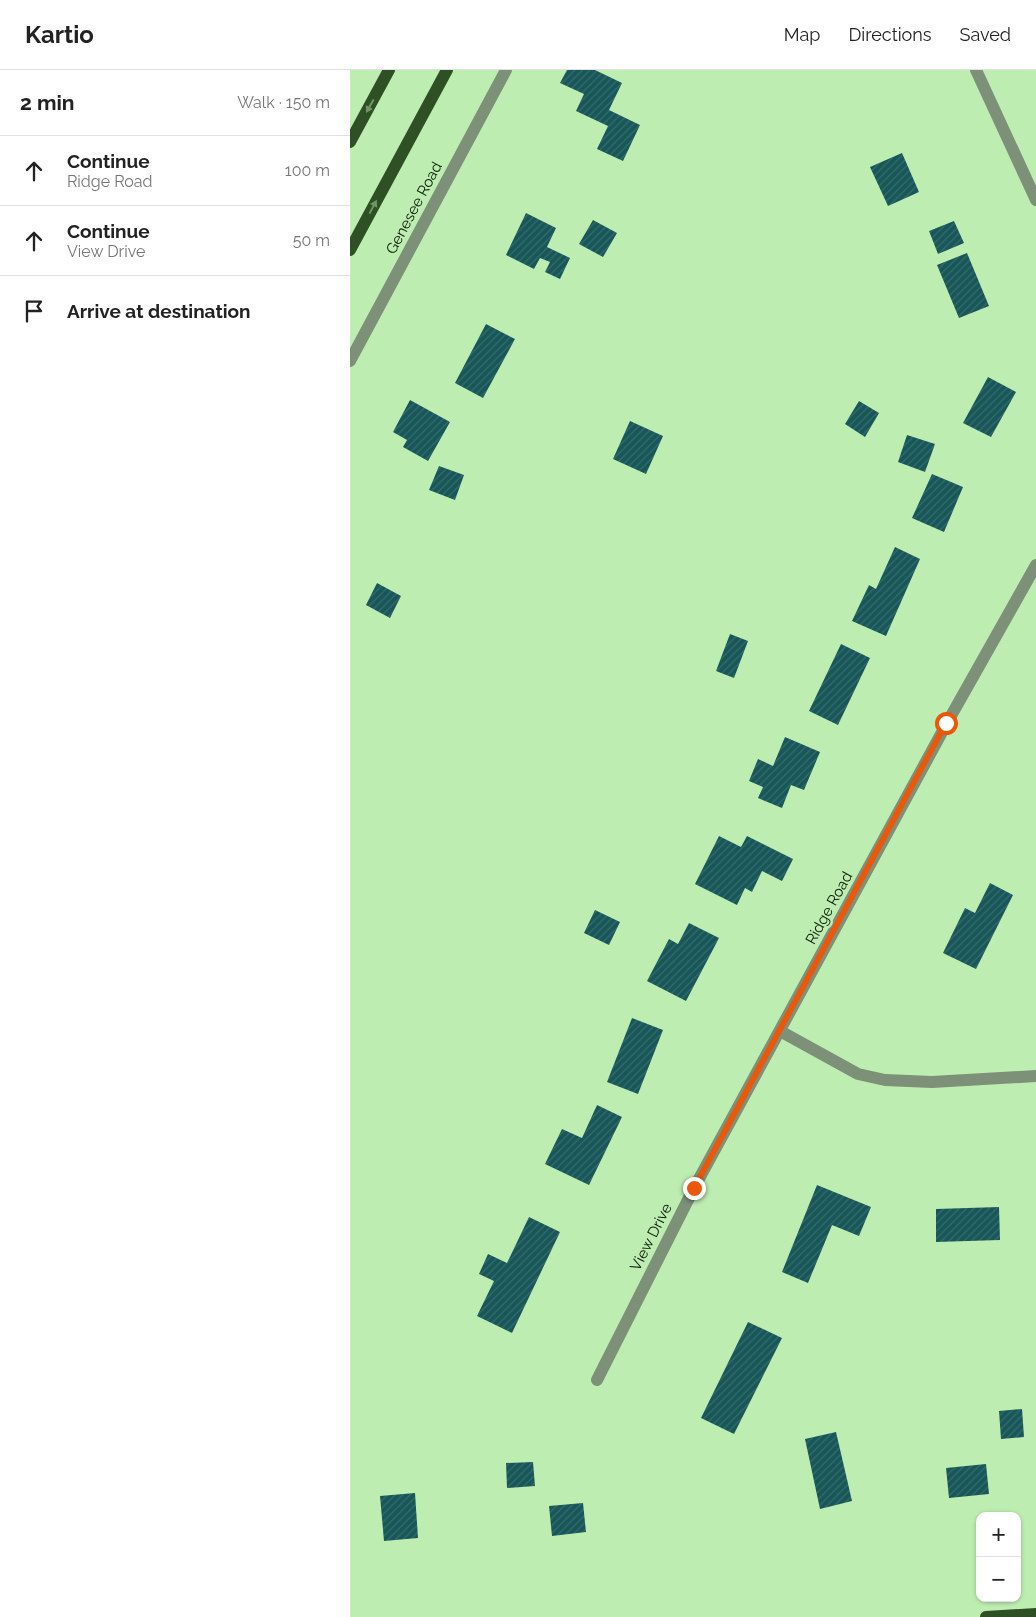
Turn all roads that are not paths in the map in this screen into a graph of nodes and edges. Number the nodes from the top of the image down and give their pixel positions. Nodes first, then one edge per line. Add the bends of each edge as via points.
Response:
1 (389, 70) edge
2 (447, 70) edge
3 (506, 70) edge
4 (976, 70) edge
5 (350, 142) edge
6 (1036, 200) edge
7 (350, 250) edge
8 (350, 361) edge
9 (1036, 565) edge
10 (780, 1031) junction
11 (1036, 1076) edge
12 (597, 1380) dead end
13 (1036, 1614) edge
14 (986, 1617) edge

1 -> 5 main road
7 -> 2 main road
3 - 8 street, Genesee Road
4 - 6 street
9 - 10 street, Ridge Road via 946,723
10 - 11 street via 858,1074 885,1080 932,1082
10 - 12 street, View Drive via 694,1188
13 - 14 main road

